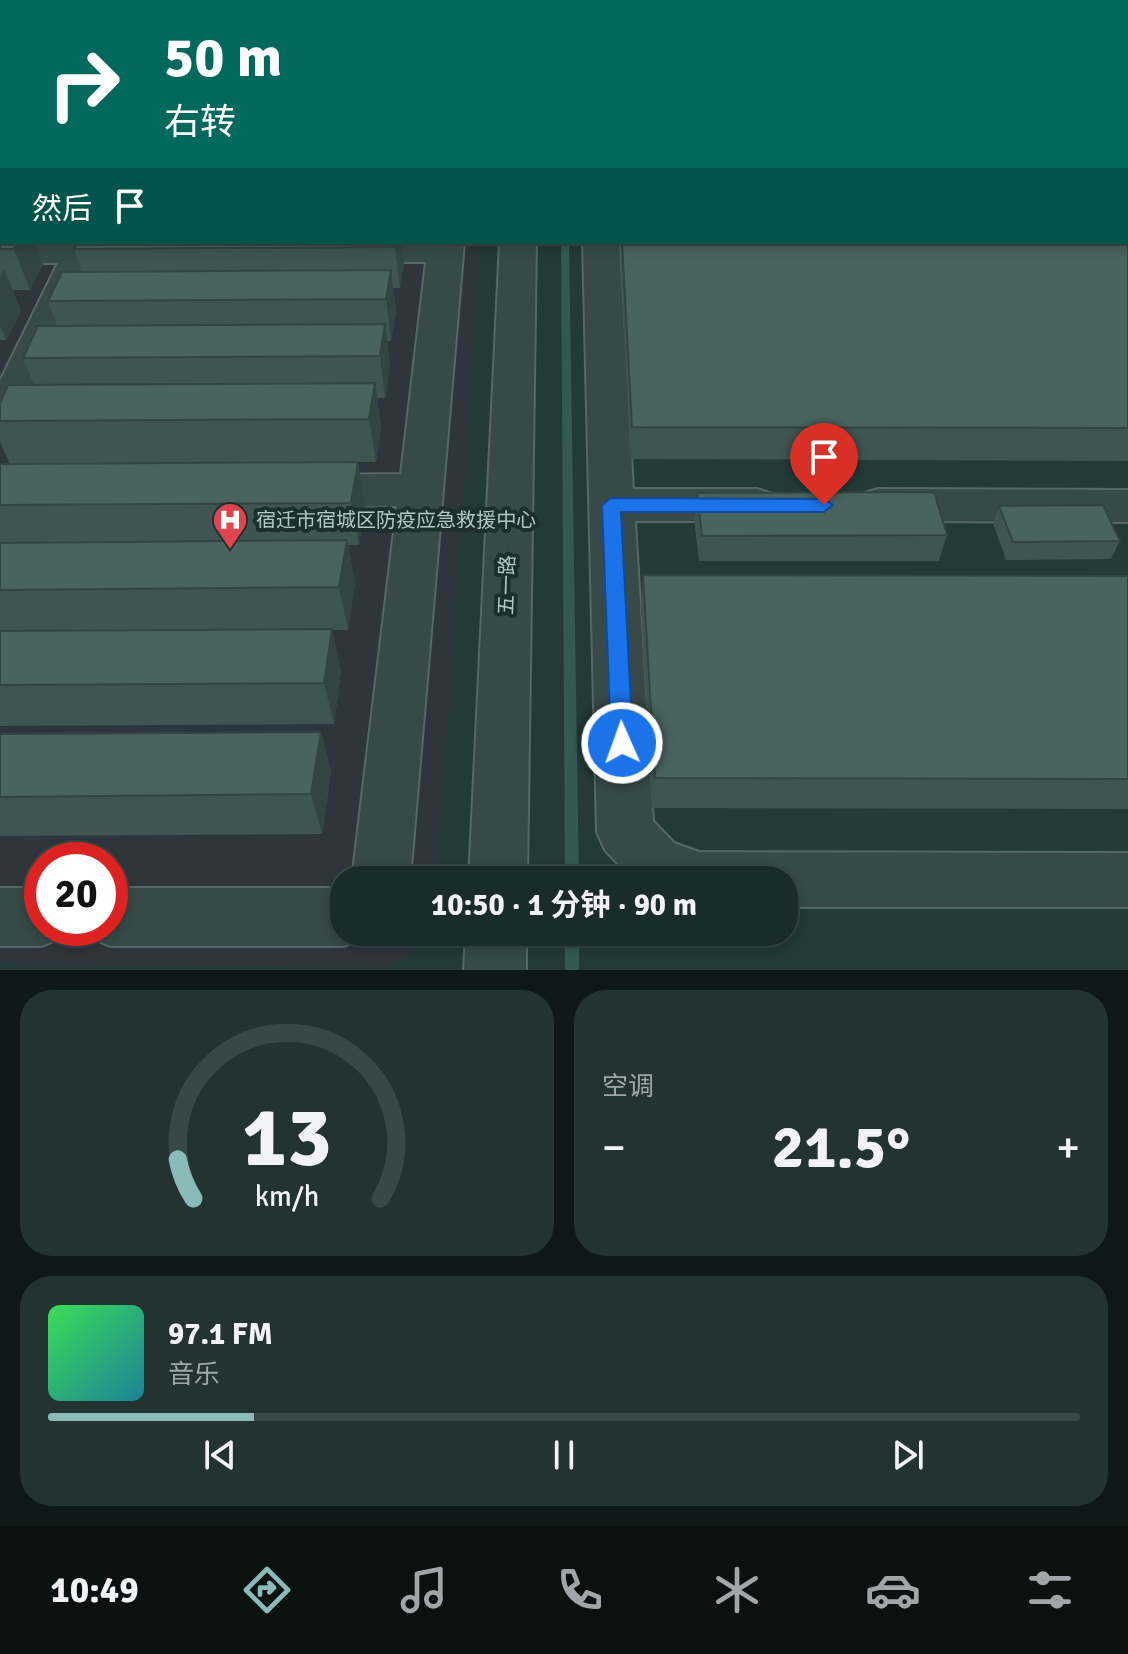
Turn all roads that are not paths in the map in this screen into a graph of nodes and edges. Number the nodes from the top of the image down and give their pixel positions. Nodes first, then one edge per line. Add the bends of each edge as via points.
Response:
1 (518, 244) edge
2 (601, 244) edge
3 (446, 246) edge
4 (83, 247) edge
5 (303, 251) edge
6 (0, 252) edge
7 (176, 252) edge
8 (0, 423) edge
9 (420, 490) junction
10 (264, 491) edge
11 (611, 505) junction
12 (1128, 506) edge
13 (382, 866) edge
14 (498, 866) edge
15 (1128, 880) edge
16 (0, 917) edge
17 (24, 917) edge
18 (128, 917) edge
19 (330, 917) edge
20 (496, 946) edge
21 (495, 970) edge

1 - 14 street, 五一路
2 - 11 street
3 - 5 street
3 - 9 street
4 - 6 street
4 - 7 street
4 - 8 street
9 - 10 street
9 - 13 street
11 - 12 street
11 - 15 street via 625,832 655,863 699,879
16 - 17 street
18 - 19 street
20 - 21 street

